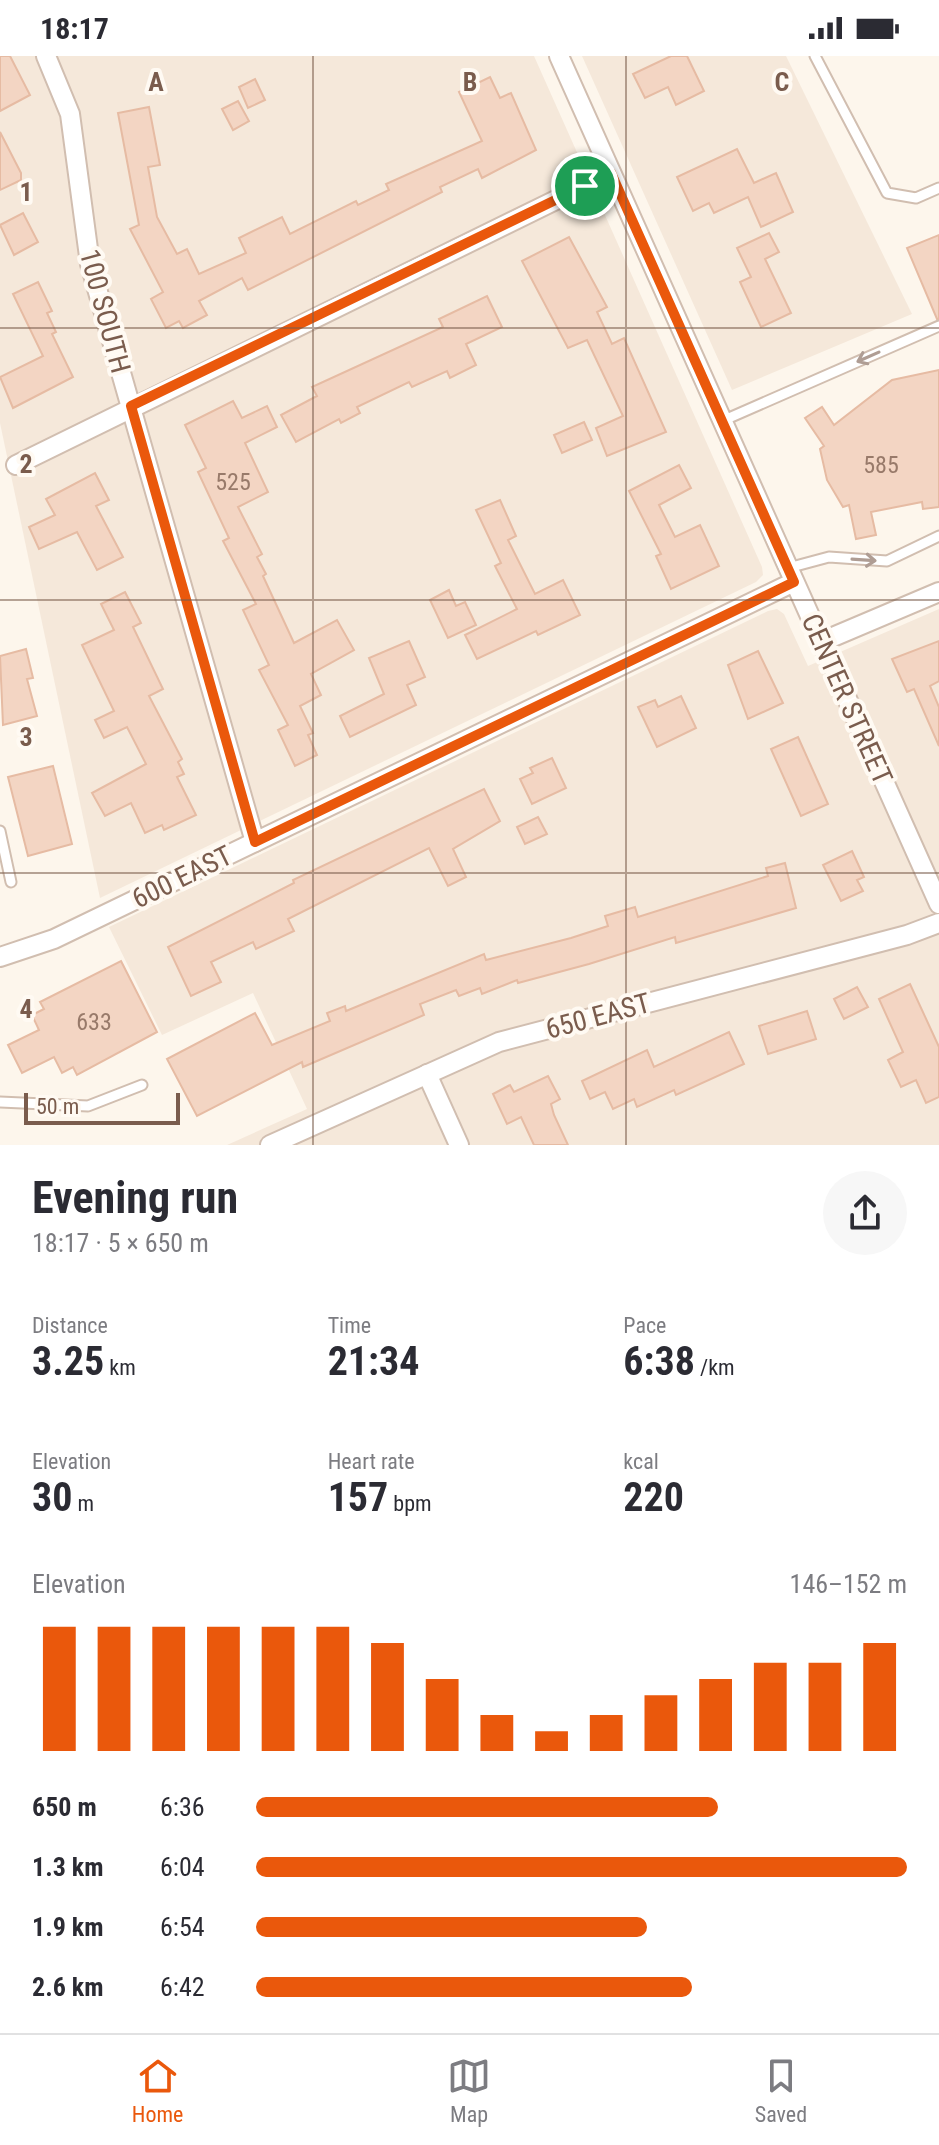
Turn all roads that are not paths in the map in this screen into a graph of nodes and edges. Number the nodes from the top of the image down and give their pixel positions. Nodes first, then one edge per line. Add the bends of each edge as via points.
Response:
1 (46, 56) edge
2 (559, 56) edge
3 (815, 56) edge
4 (611, 173) junction
5 (939, 188) edge
6 (939, 326) edge
7 (131, 406) junction
8 (722, 421) junction
9 (16, 465) dead end
10 (939, 536) edge
11 (791, 575) junction
12 (939, 592) edge
13 (821, 642) junction
14 (0, 835) edge
15 (255, 842) junction
16 (11, 882) dead end
17 (939, 904) edge
18 (939, 923) edge
19 (0, 957) edge
20 (427, 1074) junction
21 (142, 1085) dead end
22 (0, 1102) edge
23 (270, 1145) edge
24 (459, 1145) edge

1 - 7 street, 100 SOUTH via 67,103 86,246
2 - 4 street, CENTER STREET
3 - 5 lane via 887,193 916,198
4 - 7 street
4 - 8 street, CENTER STREET
6 -> 8 lane
7 - 9 street
7 - 15 street, 100 SOUTH
8 - 11 street, CENTER STREET
11 -> 10 lane via 829,557 887,561
11 - 13 street, CENTER STREET
11 - 15 street, 600 EAST
12 - 13 street
13 - 17 street, CENTER STREET
14 - 16 lane
15 - 19 street, 600 EAST via 54,939
18 - 20 street, 650 EAST via 513,1038
20 - 23 street, 650 EAST
20 - 24 street
21 - 22 lane via 88,1106

